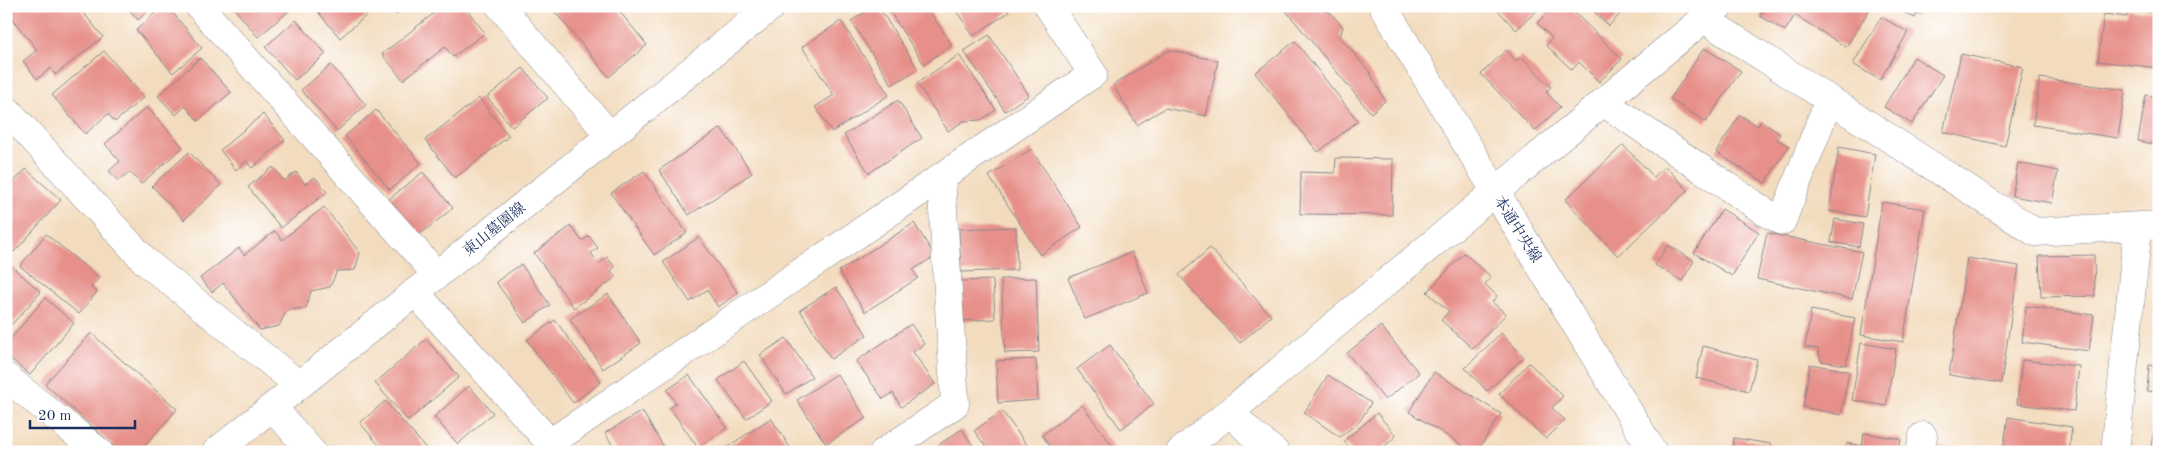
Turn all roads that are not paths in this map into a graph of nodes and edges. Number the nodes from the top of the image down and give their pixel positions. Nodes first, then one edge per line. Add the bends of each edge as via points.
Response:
1 (199, 6) edge
2 (500, 6) edge
3 (772, 6) edge
4 (1048, 6) edge
5 (1383, 6) edge
6 (1712, 12) edge
7 (1829, 100) junction
8 (1603, 102) junction
9 (6, 109) edge
10 (610, 136) junction
11 (942, 177) junction
12 (1494, 192) junction
13 (2148, 226) edge
14 (437, 275) junction
15 (415, 292) junction
16 (6, 377) edge
17 (299, 385) junction
18 (273, 408) junction
19 (1230, 412) junction
20 (554, 447) edge
21 (99, 452) edge
22 (216, 452) edge
23 (312, 452) edge
24 (884, 452) edge
25 (1180, 452) edge
26 (1275, 452) edge
27 (1653, 452) edge
28 (2115, 452) edge

1 - 14 street
2 - 10 street
3 - 10 street, 東山墓園線
4 - 11 street via 1093,74
5 - 12 street, 本通中央線
6 - 7 street
6 - 8 street
7 - 8 street via 1782,221
7 - 13 street via 2035,232
8 - 12 street
9 - 17 street via 146,262
10 - 14 street, 東山墓園線
11 - 20 street
11 - 24 street via 955,404
12 - 19 street
12 - 27 street, 本通中央線
13 - 28 street
14 - 15 street, 東山墓園線
15 - 17 street, 東山墓園線
15 - 20 street
16 - 21 street
17 - 18 street, 東山墓園線
18 - 22 street, 東山墓園線
18 - 23 street
19 - 25 street
19 - 26 street

